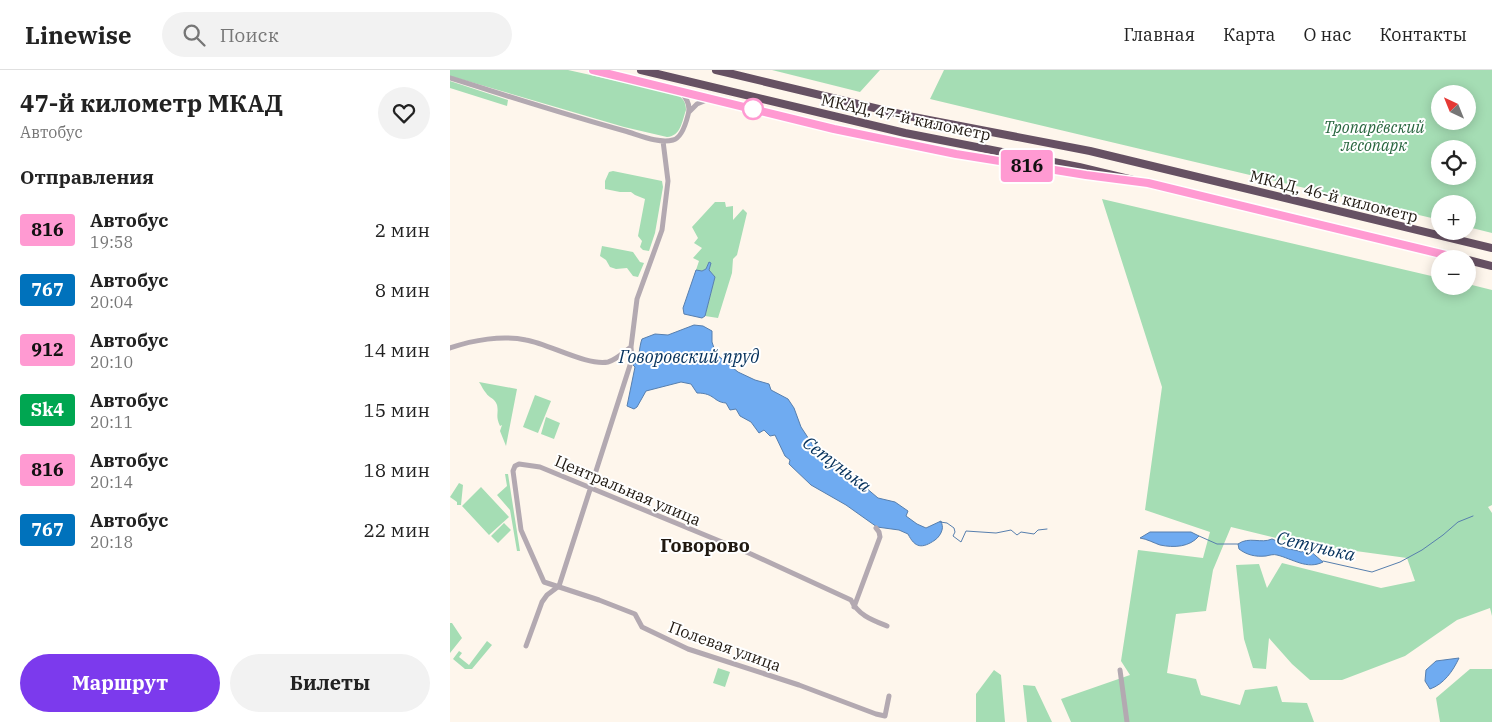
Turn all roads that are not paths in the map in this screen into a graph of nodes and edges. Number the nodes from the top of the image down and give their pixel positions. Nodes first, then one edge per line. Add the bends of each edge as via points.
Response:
1 (593, 70) edge
2 (641, 70) edge
3 (716, 70) edge
4 (450, 78) edge
5 (677, 90) junction
6 (712, 99) junction
7 (689, 112) junction
8 (663, 141) junction
9 (1200, 178) joint
10 (1148, 183) junction
11 (1195, 194) joint
12 (1492, 248) edge
13 (1431, 251) edge
14 (1476, 262) edge
15 (1492, 266) edge
16 (631, 347) junction
17 (450, 348) edge
18 (591, 488) junction
19 (876, 528) dead end
20 (544, 582) joint
21 (559, 586) junction
22 (854, 607) junction
23 (887, 626) dead end
24 (526, 646) dead end
25 (1120, 670) dead end
26 (889, 696) dead end
27 (1127, 722) edge

1 - 5 main road
2 - 10 highway, МКАД, 47-й километр via 896,131
3 - 9 highway, МКАД, 47-й километр via 908,116 1068,146
4 - 8 street
5 - 6 main road
5 - 7 street via 688,101
6 - 7 street via 697,104
6 - 10 main road via 834,129 966,156
7 - 8 street via 681,135 674,140
8 - 16 street via 668,181 662,230 637,299
9 - 12 highway, МКАД, 46-й километр
10 - 11 highway, МКАД, 47-й километр
11 - 13 highway, МКАД, 46-й километр
14 - 15 highway
16 - 17 street via 610,362 592,361 523,339 482,340
16 - 18 street via 632,359
18 - 20 street, Центральная улица via 540,467 515,466 513,472 521,530
18 - 21 street
18 - 22 street, Центральная улица via 833,591 851,600
19 - 22 street via 880,537
20 - 21 street, Полевая улица
21 - 24 street via 542,602
21 - 26 street, Полевая улица via 635,614 642,627 688,649 876,714 885,716
22 - 23 street, Центральная улица via 868,618
25 - 27 street

